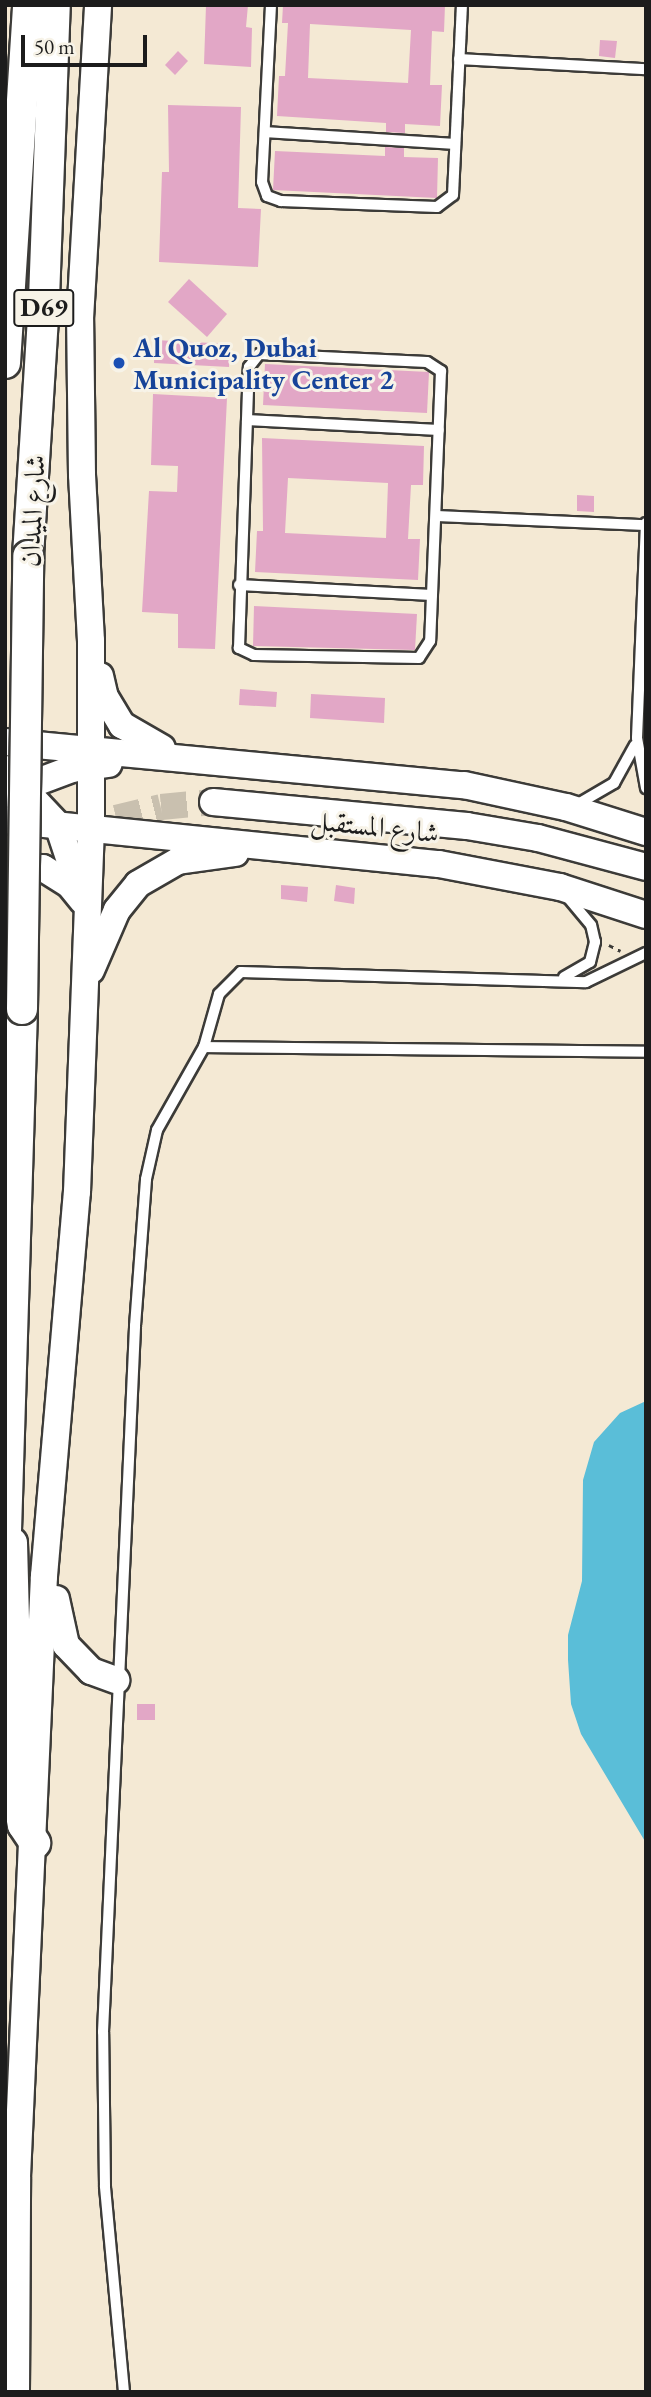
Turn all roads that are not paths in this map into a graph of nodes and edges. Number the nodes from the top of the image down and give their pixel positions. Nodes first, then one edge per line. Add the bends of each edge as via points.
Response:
1 (28, 5) edge
2 (55, 5) edge
3 (75, 5) edge
4 (98, 5) edge
5 (271, 5) edge
6 (462, 5) edge
7 (459, 59) junction
8 (52, 60) junction
9 (646, 69) edge
10 (265, 132) junction
11 (456, 144) junction
12 (5, 363) edge
13 (247, 420) junction
14 (439, 430) junction
15 (436, 516) junction
16 (646, 524) edge
17 (239, 585) junction
18 (432, 595) junction
19 (91, 641) junction
20 (637, 738) junction
21 (5, 742) edge
22 (177, 755) junction
23 (92, 756) junction
24 (14, 777) edge
25 (646, 788) edge
26 (213, 803) tunnel mouth
27 (566, 807) junction
28 (5, 820) edge
29 (58, 825) junction
30 (91, 828) junction
31 (646, 832) edge
32 (279, 846) junction
33 (5, 865) edge
34 (646, 867) edge
35 (560, 887) junction
36 (88, 908) junction
37 (646, 915) edge
38 (646, 953) edge
39 (560, 978) junction
40 (85, 983) junction
41 (204, 1047) junction
42 (646, 1052) edge
43 (7, 1533) junction
44 (5, 1563) edge
45 (44, 1576) junction
46 (116, 1680) junction
47 (35, 1843) junction
48 (16, 2392) edge
49 (124, 2392) edge

1 - 12 main road, D69
2 - 8 main road, شارع الميدان / D69
3 - 8 main road via 66,46
4 - 19 main road via 80,319
5 - 10 lane
6 - 7 lane
7 - 9 lane
7 - 11 lane
8 - 43 main road, شارع الميدان / D69, bridge via 44,299 28,556 22,1009
10 - 11 lane
10 - 11 lane via 262,187 271,199 281,201 442,206 453,195
13 - 14 lane
13 - 14 lane via 250,362 260,354 427,362 442,376
13 - 17 lane
14 - 15 lane
15 - 16 lane
15 - 18 lane
16 - 20 lane
17 - 18 lane
17 - 18 lane via 236,640 242,651 254,655 414,660 429,646
19 - 22 main road via 112,712 135,735
19 - 23 main road
20 - 25 lane
20 - 27 lane via 614,783 584,803
21 - 23 main road, شارع المستقبل
22 - 23 main road, شارع المستقبل
22 - 27 main road, شارع المستقبل via 429,780
23 - 24 main road
23 - 30 main road
24 - 29 main road
24 - 30 main road
26 - 34 main road via 467,826 538,838
27 - 31 main road, شارع المستقبل
28 - 29 main road, شارع المستقبل
29 - 30 main road, شارع المستقبل
29 - 36 main road
30 - 32 main road, شارع المستقبل
30 - 36 main road
32 - 35 main road, شارع المستقبل via 439,864
32 - 40 main road via 178,861 157,870 138,884 117,910
33 - 36 main road via 28,864 57,875
35 - 37 main road, شارع المستقبل
35 - 39 lane via 591,925 595,942 590,962 582,971
36 - 40 main road
38 - 39 lane via 598,979
39 - 41 lane via 252,970 224,985
40 - 45 main road via 77,1192
41 - 42 lane
41 - 46 lane via 163,1114 148,1163
43 - 44 main road, شارع الميدان / D69
43 - 47 main road via 15,1553 19,1805 23,1825
45 - 46 main road via 54,1589 66,1645 91,1671
45 - 47 main road
46 - 49 lane via 102,2090 108,2234
47 - 48 main road via 17,2177

